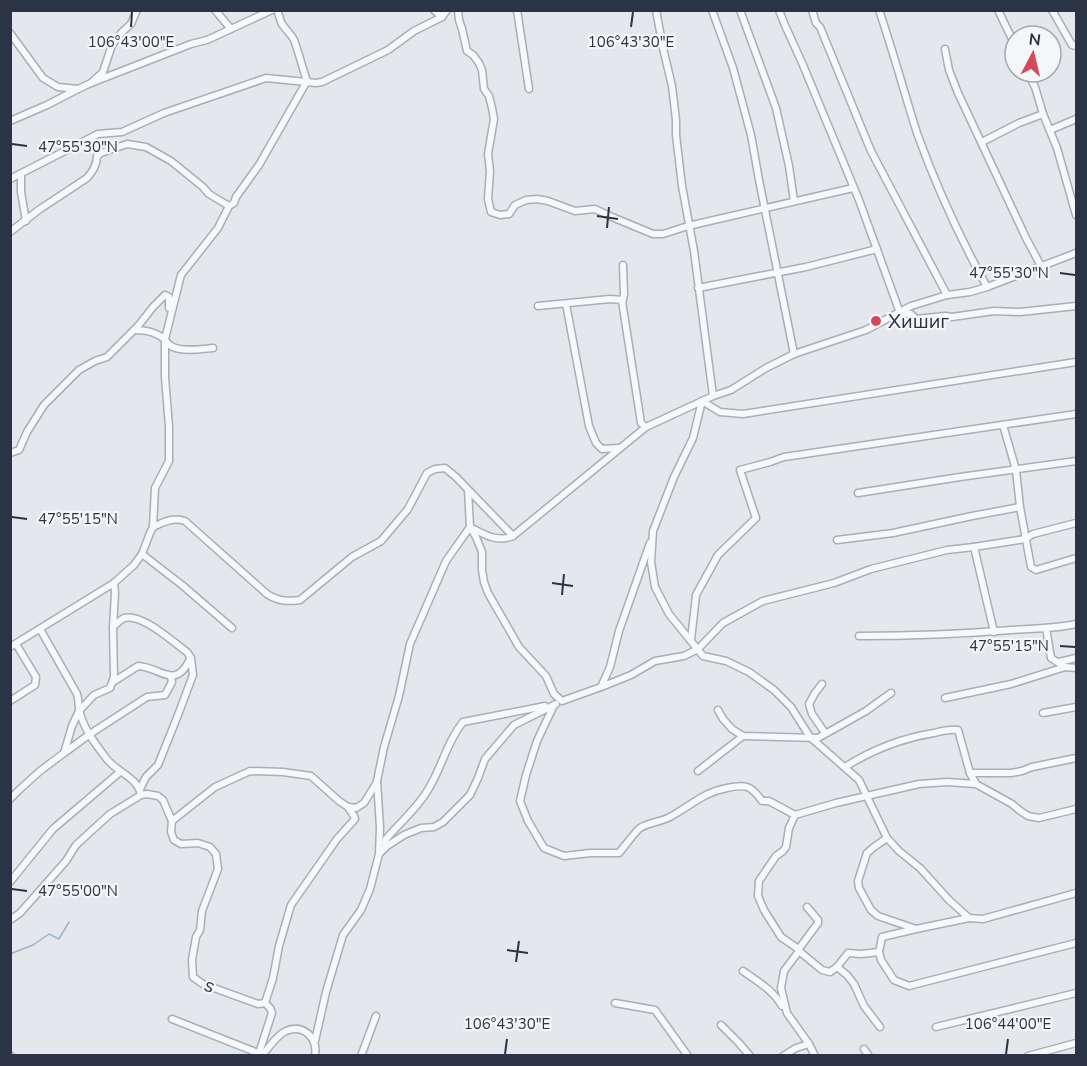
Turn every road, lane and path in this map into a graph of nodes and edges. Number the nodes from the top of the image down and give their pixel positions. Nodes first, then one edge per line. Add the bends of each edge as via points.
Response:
1 (137, 10) edge
2 (215, 10) edge
3 (272, 10) edge
4 (277, 10) edge
5 (434, 10) edge
6 (447, 10) edge
7 (458, 10) edge
8 (517, 10) edge
9 (656, 10) edge
10 (712, 10) edge
11 (740, 10) edge
12 (779, 10) edge
13 (812, 10) edge
14 (879, 10) edge
15 (998, 10) edge
16 (1052, 10) edge
17 (442, 16) junction
18 (1005, 24) edge
19 (231, 28) junction
20 (10, 33) edge
21 (1077, 46) edge
22 (945, 49) dead end
23 (307, 81) junction
24 (90, 83) junction
25 (1033, 84) edge
26 (78, 89) junction
27 (530, 89) dead end
28 (1043, 114) junction
29 (1077, 118) edge
30 (10, 121) edge
31 (1050, 130) junction
32 (982, 142) junction
33 (21, 174) junction
34 (10, 179) edge
35 (854, 188) junction
36 (794, 201) junction
37 (229, 206) junction
38 (764, 209) junction
39 (1077, 215) edge
40 (26, 221) junction
41 (688, 226) junction
42 (10, 232) edge
43 (877, 249) junction
44 (1077, 254) edge
45 (623, 265) dead end
46 (1041, 266) junction
47 (777, 272) junction
48 (987, 287) junction
49 (698, 288) junction
50 (947, 295) junction
51 (623, 300) junction
52 (566, 304) junction
53 (538, 306) dead end
54 (1077, 306) edge
55 (900, 313) junction
56 (170, 317) junction
57 (134, 330) junction
58 (165, 339) junction
59 (213, 348) dead end
60 (794, 354) junction
61 (1077, 362) edge
62 (713, 396) junction
63 (702, 401) junction
64 (1077, 414) edge
65 (1003, 425) junction
66 (646, 428) junction
67 (622, 447) junction
68 (10, 453) edge
69 (1077, 462) edge
70 (1016, 470) junction
71 (468, 490) junction
72 (858, 493) dead end
73 (1020, 507) junction
74 (1077, 523) edge
75 (153, 527) junction
76 (470, 527) junction
77 (653, 531) junction
78 (513, 536) junction
79 (1025, 539) junction
80 (837, 540) dead end
81 (974, 547) junction
82 (142, 554) junction
83 (1077, 558) edge
84 (114, 583) junction
85 (1077, 624) edge
86 (40, 628) junction
87 (113, 628) junction
88 (232, 628) dead end
89 (1046, 628) junction
90 (993, 632) junction
91 (859, 636) dead end
92 (691, 640) junction
93 (13, 646) edge
94 (698, 649) junction
95 (190, 658) junction
96 (1077, 658) edge
97 (1059, 662) junction
98 (1065, 667) junction
99 (1077, 668) edge
100 (171, 677) junction
101 (113, 682) junction
102 (822, 684) dead end
103 (601, 687) junction
104 (891, 693) dead end
105 (945, 698) dead end
106 (10, 701) edge
107 (562, 701) junction
108 (554, 705) junction
109 (1077, 707) edge
110 (718, 710) dead end
111 (79, 711) junction
112 (1043, 713) dead end
113 (825, 733) junction
114 (90, 734) junction
115 (743, 736) junction
116 (810, 737) junction
117 (63, 753) junction
118 (1077, 758) edge
119 (845, 767) junction
120 (698, 771) dead end
121 (120, 772) junction
122 (970, 773) junction
123 (378, 781) junction
124 (976, 784) junction
125 (141, 792) junction
126 (866, 796) junction
127 (10, 799) edge
128 (348, 807) junction
129 (1077, 809) edge
130 (795, 815) junction
131 (172, 821) junction
132 (887, 838) junction
133 (387, 846) junction
134 (379, 854) junction
135 (10, 882) edge
136 (1077, 894) edge
137 (807, 907) dead end
138 (969, 918) junction
139 (10, 920) edge
140 (916, 929) junction
141 (1077, 943) edge
142 (798, 951) junction
143 (879, 952) junction
144 (837, 967) junction
145 (743, 970) dead end
146 (1077, 993) edge
147 (265, 1003) junction
148 (615, 1003) dead end
149 (787, 1013) junction
150 (376, 1016) dead end
151 (171, 1019) dead end
152 (721, 1025) dead end
153 (880, 1027) dead end
154 (936, 1027) dead end
155 (315, 1041) junction
156 (1077, 1043) edge
157 (809, 1044) junction
158 (864, 1049) dead end
159 (259, 1055) edge
160 (315, 1056) edge
161 (361, 1056) edge
162 (688, 1056) edge
163 (750, 1056) edge
164 (783, 1056) edge
165 (815, 1056) edge
166 (869, 1056) edge
167 (1028, 1056) edge

1 - 24 street via 131,24 112,45 103,72
2 - 19 street
3 - 19 street
4 - 23 street via 299,51
5 - 17 street
6 - 17 street
7 - 41 street via 467,51 482,70 494,119 488,154 490,212 509,214 515,205 537,199 575,211 596,208 653,234
8 - 27 street
9 - 41 street via 672,87
10 - 38 street via 751,135
11 - 36 street via 778,115
12 - 35 street
13 - 50 street via 871,152
14 - 48 street via 930,168
15 - 18 street
16 - 21 street via 1072,45
17 - 23 street via 347,70 322,82
19 - 24 street
20 - 26 street via 43,78 58,87
22 - 32 street via 958,93
23 - 33 street via 266,78 164,113 122,132 98,134
23 - 37 street via 259,165
24 - 26 street
25 - 28 street
26 - 30 street
28 - 31 street
28 - 32 street
29 - 31 street
31 - 39 street
32 - 46 street
33 - 34 street
33 - 40 street
35 - 36 street
35 - 43 street
36 - 38 street
37 - 40 street via 163,155 127,144 97,156 97,164 87,178
37 - 56 street via 218,228 181,274
38 - 41 street
38 - 47 street
40 - 42 street
41 - 49 street
43 - 47 street
43 - 55 street
44 - 46 street
45 - 51 street
46 - 48 street
47 - 49 street
47 - 60 street
48 - 50 street
49 - 62 street
50 - 55 street
51 - 52 street
51 - 66 street via 636,401 640,423
52 - 53 street
52 - 67 street via 596,443 602,449
54 - 55 street via 921,319
55 - 60 street via 866,330
56 - 57 street via 169,297 165,295
56 - 58 street
57 - 58 street via 154,332
57 - 68 street via 107,357 79,370 44,405 19,450
58 - 59 street via 175,348
58 - 75 street via 169,461 155,488
60 - 62 street
61 - 63 street via 744,414 720,412
62 - 63 street
63 - 66 street
63 - 77 street via 693,438
64 - 65 street
65 - 70 street
65 - 92 street via 784,457 740,470 756,518 718,555 696,595
66 - 67 street
67 - 78 street
69 - 70 street
70 - 72 street
70 - 73 street
71 - 75 street via 445,468 427,473 408,509 381,541 352,557 300,600 292,602 267,594 185,521 168,520
71 - 76 street
71 - 78 street
73 - 79 street
73 - 80 street via 893,533
74 - 79 street
75 - 82 street
76 - 78 street via 497,539
76 - 107 street via 482,552 488,593 519,648 546,676
76 - 123 street via 446,561 410,644
77 - 92 street via 651,562 656,588 669,614
77 - 103 street
79 - 81 street
79 - 83 street via 1031,567 1036,570
81 - 90 street
81 - 94 street via 871,569 834,583 763,600 723,623
82 - 84 street
82 - 88 street
84 - 86 street
84 - 87 street
85 - 89 street
86 - 93 street
86 - 111 street via 77,694
87 - 95 street via 123,618 136,617
87 - 101 street
89 - 90 street
89 - 97 street via 1051,658
90 - 91 street
92 - 94 street
93 - 106 street via 36,677 35,684
94 - 103 street via 655,661
94 - 116 street via 703,656 749,672 774,690 791,706
95 - 100 street via 180,673
95 - 125 street via 193,675 158,765 146,777
96 - 97 street
97 - 98 street
98 - 99 street
98 - 105 street
100 - 101 street via 138,666
100 - 114 street via 165,695 147,698
101 - 111 street
102 - 113 street via 809,704
103 - 107 street
104 - 113 street
107 - 108 street
108 - 130 street via 537,741 520,801 544,848 564,856 619,853 639,829 670,817 705,794 740,785 751,789 762,801
108 - 133 street via 514,725 485,759 470,795 443,822 420,828
108 - 133 street via 463,722 426,793 386,839
109 - 112 street
110 - 115 street via 732,729
111 - 114 street
111 - 117 street
113 - 116 street via 818,738
114 - 117 street
114 - 121 street
115 - 116 street
115 - 120 street
116 - 119 street
117 - 127 street
118 - 122 street via 1011,773
119 - 122 street via 886,745 923,734 958,730
119 - 126 street via 859,780
121 - 125 street via 132,779
121 - 135 street via 53,829
122 - 124 street
123 - 128 street via 364,803
123 - 134 street
124 - 126 street via 919,784
124 - 129 street via 1028,816 1039,818
125 - 131 street via 163,800
125 - 139 street via 76,845 66,861
126 - 130 street
126 - 132 street
128 - 131 street via 312,776 250,771 215,787
128 - 147 street via 355,819 291,905
130 - 142 street via 786,847 759,881 758,896 781,937
131 - 147 street, s via 174,840 181,844 198,843 216,854 218,870 202,911 192,960 193,977 258,1004
132 - 138 street
132 - 140 street via 867,853 859,888 878,916
133 - 134 street
134 - 155 street via 361,910 343,935
136 - 138 street via 983,920
137 - 142 street via 818,923
138 - 140 street
140 - 143 street via 882,937
141 - 143 street via 909,986 894,980
142 - 144 street via 822,970 830,972
142 - 149 street via 784,971 781,988
143 - 144 street via 848,953
144 - 153 street via 854,984
145 - 149 street via 766,987
146 - 154 street
147 - 159 street via 272,1013
148 - 162 street via 655,1010
149 - 157 street
150 - 161 street
151 - 159 street
152 - 163 street
155 - 159 street via 296,1028 283,1032
155 - 160 street
156 - 167 street
157 - 164 street
157 - 165 street
158 - 166 street

